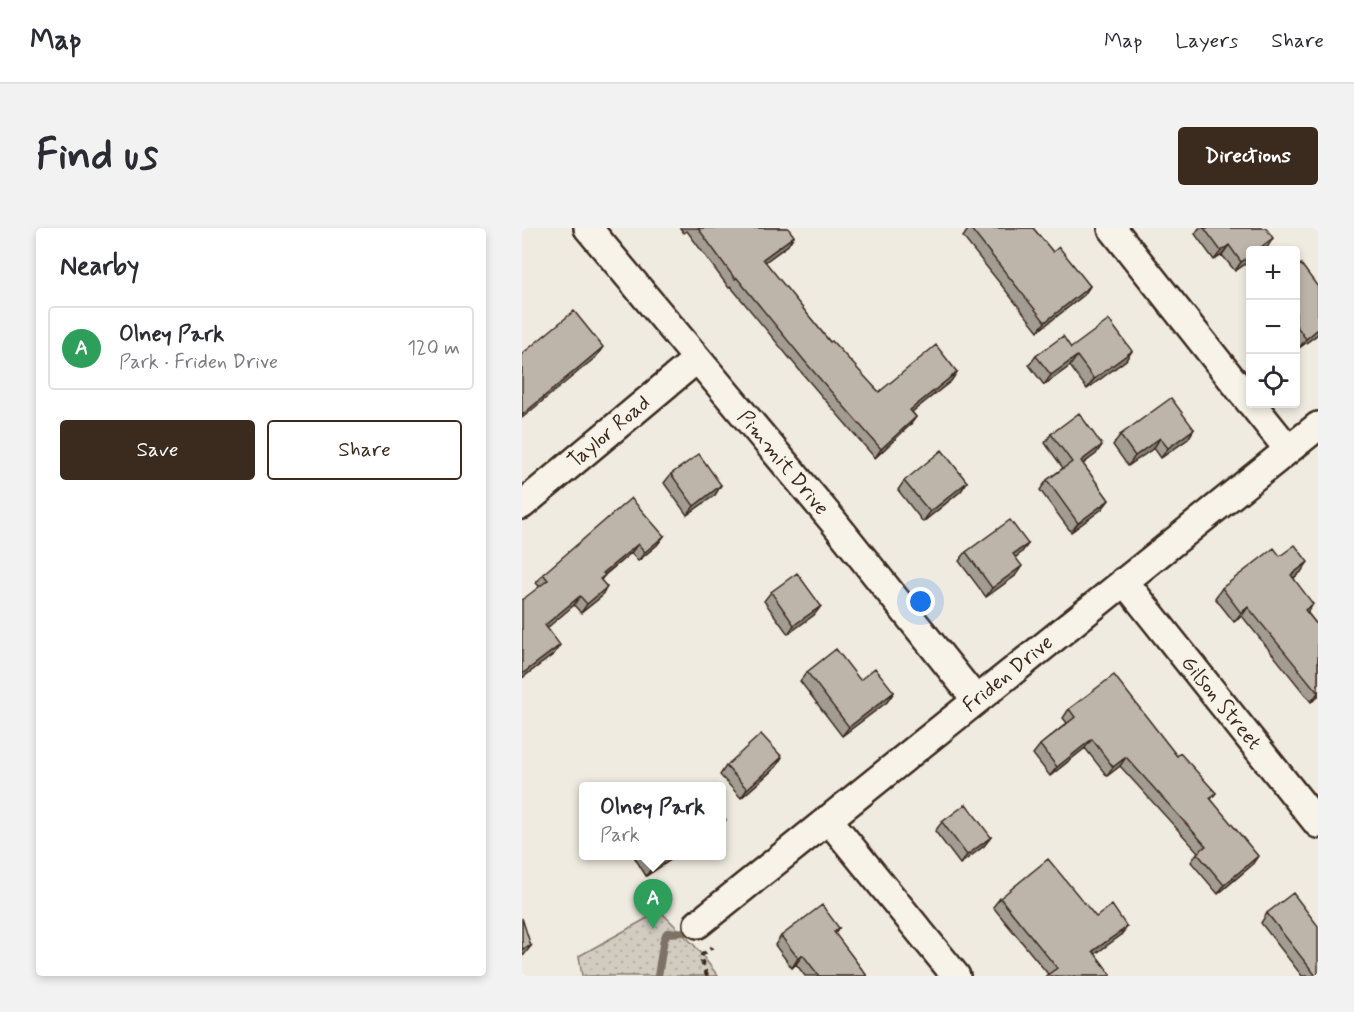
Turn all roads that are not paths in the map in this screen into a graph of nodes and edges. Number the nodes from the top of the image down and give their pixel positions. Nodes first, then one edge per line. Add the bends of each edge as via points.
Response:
1 (588, 228) edge
2 (1112, 228) edge
3 (697, 359) junction
4 (1246, 397) edge
5 (1255, 408) edge
6 (1318, 426) edge
7 (1288, 449) junction
8 (522, 505) edge
9 (1124, 582) junction
10 (976, 700) junction
11 (828, 819) junction
12 (1318, 824) edge
13 (698, 924) dead end
14 (956, 976) edge

1 - 3 street, Pimmit Drive
2 - 4 street
3 - 8 street, Taylor Road
3 - 10 street, Pimmit Drive
5 - 7 street
6 - 7 street, Friden Drive
7 - 9 street, Friden Drive
9 - 10 street, Friden Drive
9 - 12 street, Gilson Street
10 - 11 street, Friden Drive
11 - 13 street, Friden Drive
11 - 14 street

